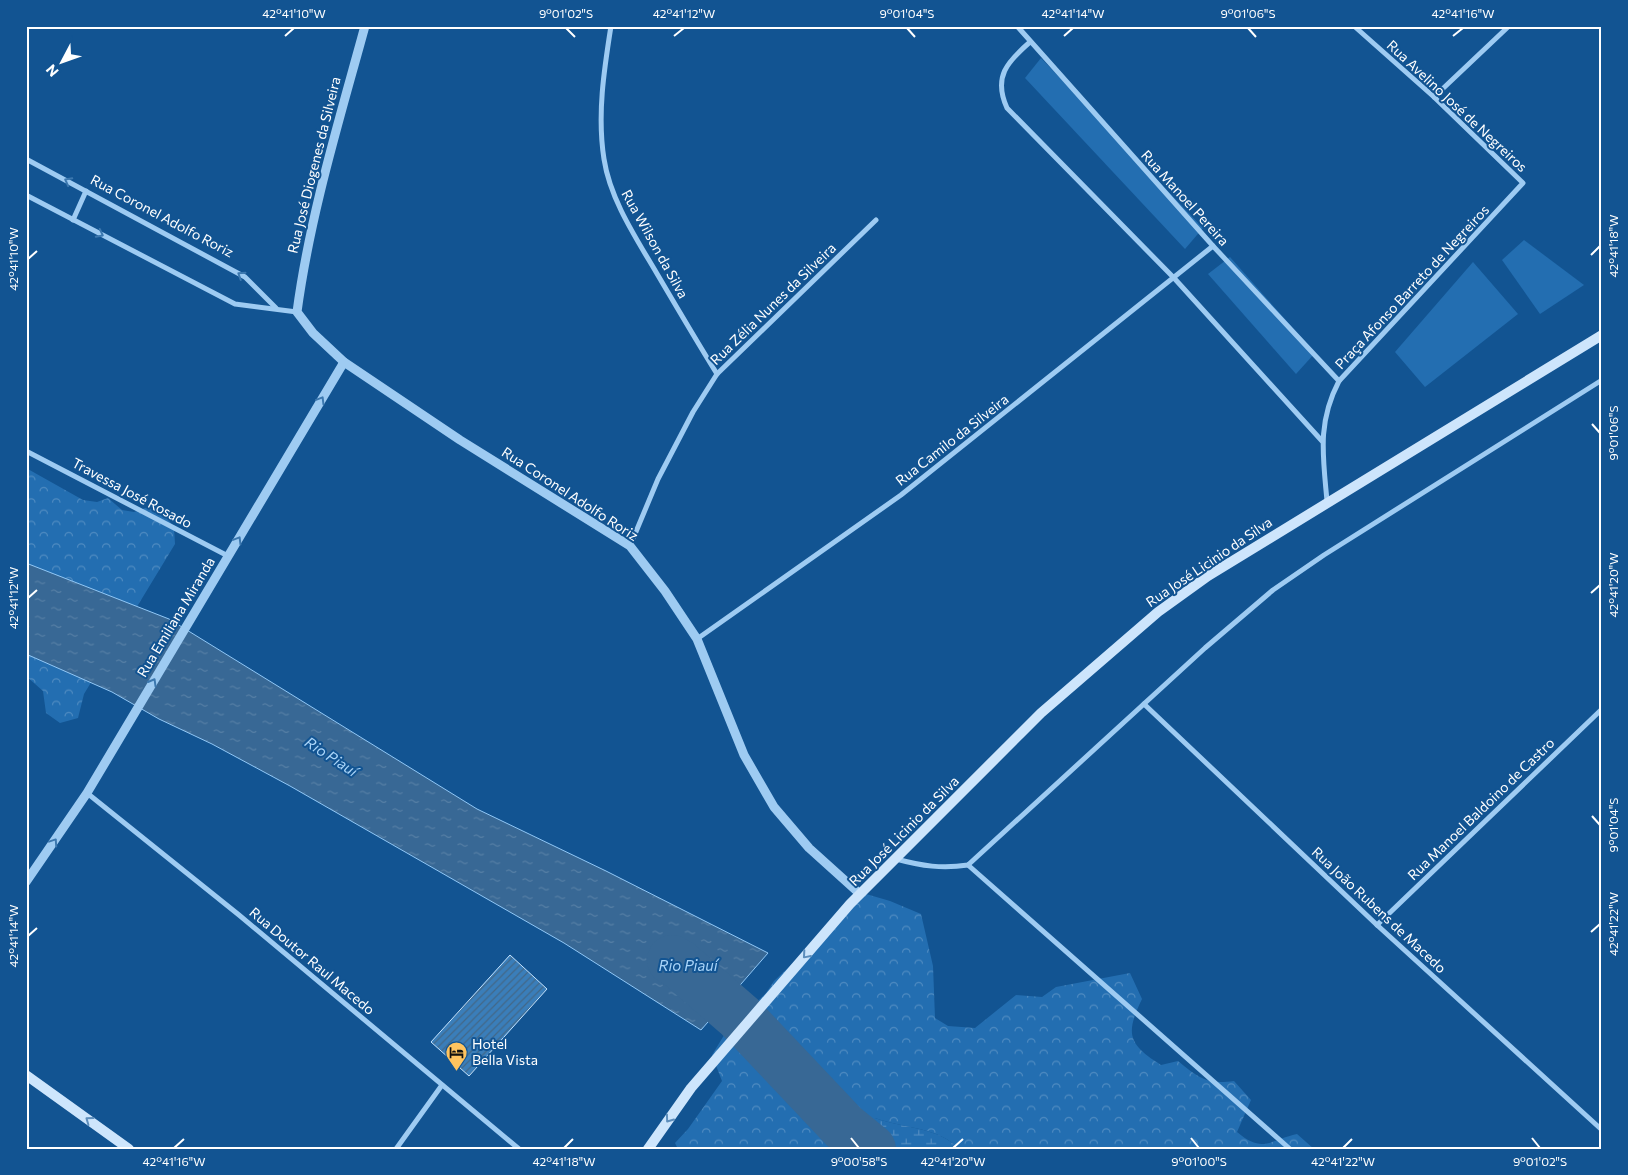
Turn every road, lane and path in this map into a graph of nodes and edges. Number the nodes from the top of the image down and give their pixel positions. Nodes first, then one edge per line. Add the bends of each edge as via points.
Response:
1 (365, 26) edge
2 (610, 26) edge
3 (1017, 26) edge
4 (1354, 26) edge
5 (1508, 26) edge
6 (1030, 42) junction
7 (1434, 97) junction
8 (26, 159) edge
9 (1523, 183) joint
10 (86, 191) junction
11 (26, 195) edge
12 (73, 220) junction
13 (876, 220) dead end
14 (1213, 246) junction
15 (1174, 278) junction
16 (276, 308) junction
17 (297, 312) junction
18 (1602, 335) edge
19 (344, 362) junction
20 (717, 374) junction
21 (1602, 380) edge
22 (1339, 381) junction
23 (1322, 441) junction
24 (26, 451) edge
25 (1326, 501) junction
26 (630, 546) junction
27 (228, 556) junction
28 (697, 639) junction
29 (1144, 704) junction
30 (1602, 709) edge
31 (87, 793) junction
32 (896, 859) junction
33 (968, 865) junction
34 (26, 882) edge
35 (860, 894) junction
36 (1377, 925) junction
37 (26, 1075) edge
38 (442, 1085) junction
39 (1602, 1130) edge
40 (129, 1149) edge
41 (396, 1149) edge
42 (519, 1149) edge
43 (648, 1149) edge
44 (1290, 1149) edge

1 - 17 street, Rua José Diogenes da Silveira via 304,258
2 - 20 street, Rua Wilson da Silva via 600,127 604,161 616,199 642,249
3 - 6 street, Rua Manoel Pereira
4 - 7 street, Rua Avelino José de Negreiros
5 - 7 street
6 - 14 street, Rua Manoel Pereira
6 - 15 street via 1007,64 1001,94 1006,108
7 - 9 street, Rua Avelino José de Negreiros
10 -> 8 street, Rua Coronel Adolfo Roriz
9 - 22 street, Praça Afonso Barreto de Negreiros
10 - 12 street
16 -> 10 street, Rua Coronel Adolfo Roriz via 245,277
11 - 12 street
12 -> 16 street via 235,304
13 - 20 street, Rua Zélia Nunes da Silveira
14 - 15 street, Rua Camilo da Silveira
14 - 22 street, Rua Manoel Pereira
15 - 23 street
15 - 28 street, Rua Camilo da Silveira via 901,495
16 - 17 street
17 - 19 street, Rua Coronel Adolfo Roriz via 313,333
18 - 25 main road, Rua José Licinio da Silva
19 - 26 street, Rua Coronel Adolfo Roriz via 460,440
27 -> 19 street, Rua Emiliana Miranda
20 - 26 street, Rua Zélia Nunes da Silveira via 658,479
21 - 29 street via 1324,554 1273,590
22 - 23 street, Praça Afonso Barreto de Negreiros via 1325,416
23 - 25 street, Praça Afonso Barreto de Negreiros
24 - 27 street, Travessa José Rosado
25 - 32 main road, Rua José Licinio da Silva via 1208,576 1151,618 1041,713
26 - 28 street, Rua Coronel Adolfo Roriz
31 -> 27 street, Rua Emiliana Miranda
28 - 35 street, Rua Coronel Adolfo Roriz via 744,755 774,807 809,848
29 - 33 street
29 - 36 street, Rua João Rubens de Macedo
30 - 36 street, Rua Manoel Baldoino de Castro
34 -> 31 street, Rua Emiliana Miranda
31 - 38 street, Rua Doutor Raul Macedo
32 - 33 street via 930,868
32 - 35 main road, Rua José Licinio da Silva
33 - 44 street
35 -> 43 main road, Rua José Licinio da Silva via 691,1088
36 - 39 street, Rua João Rubens de Macedo
40 -> 37 main road
38 - 41 street
38 - 42 street, Rua Doutor Raul Macedo

